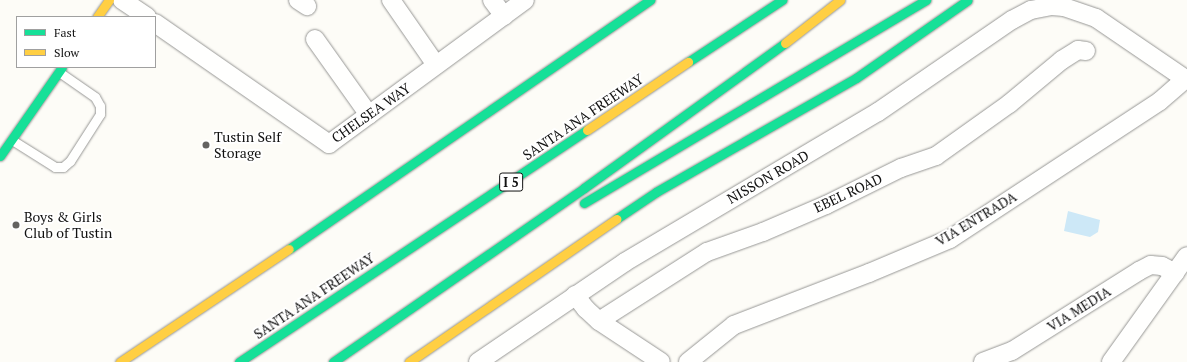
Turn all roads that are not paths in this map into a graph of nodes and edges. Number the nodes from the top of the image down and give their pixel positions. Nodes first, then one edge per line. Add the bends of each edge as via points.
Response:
1 (109, 0) edge
2 (122, 0) edge
3 (390, 0) edge
4 (492, 0) edge
5 (525, 0) edge
6 (650, 0) edge
7 (782, 0) edge
8 (840, 0) edge
9 (926, 0) edge
10 (968, 0) edge
11 (98, 16) edge
12 (146, 16) edge
13 (504, 16) junction
14 (156, 24) edge
15 (315, 39) dead end
16 (1086, 51) dead end
17 (436, 66) junction
18 (60, 70) edge
19 (1186, 79) edge
20 (369, 115) junction
21 (4, 149) edge
22 (576, 208) dead end
23 (556, 219) dead end
24 (1187, 256) edge
25 (473, 265) junction
26 (1175, 273) junction
27 (575, 295) junction
28 (599, 321) junction
29 (120, 362) edge
30 (239, 362) edge
31 (333, 362) edge
32 (409, 362) edge
33 (478, 362) edge
34 (660, 362) edge
35 (688, 362) edge
36 (983, 362) edge
37 (1111, 362) edge

1 - 11 main road
2 - 12 street
3 - 17 street
4 - 13 street
5 - 13 street, CHELSEA WAY
6 - 29 main road via 388,182
7 - 30 main road, SANTA ANA FREEWAY / I 5
8 - 25 main road via 584,188
9 - 22 main road
10 - 32 main road via 856,78 656,192
13 - 17 street, CHELSEA WAY
14 - 20 street, CHELSEA WAY via 329,144
15 - 20 street
16 - 28 street, EBEL ROAD via 1078,50 1062,60 1009,104 936,156 901,168 826,205 763,232 708,252
17 - 20 street, CHELSEA WAY
18 - 21 main road
18 - 21 lane via 95,97 100,106 100,114 70,161 62,168 55,167
19 - 27 street, NISSON ROAD via 1096,18 1064,7 1040,8 1012,20 878,112 668,234
19 - 35 street, VIA ENTRADA via 1160,101 950,239 734,325
23 - 25 main road
24 - 26 street
25 - 31 main road
26 - 36 street, VIA MEDIA via 1162,266 1151,265 1012,351
26 - 37 street
27 - 28 street
27 - 33 street, NISSON ROAD
28 - 34 street

